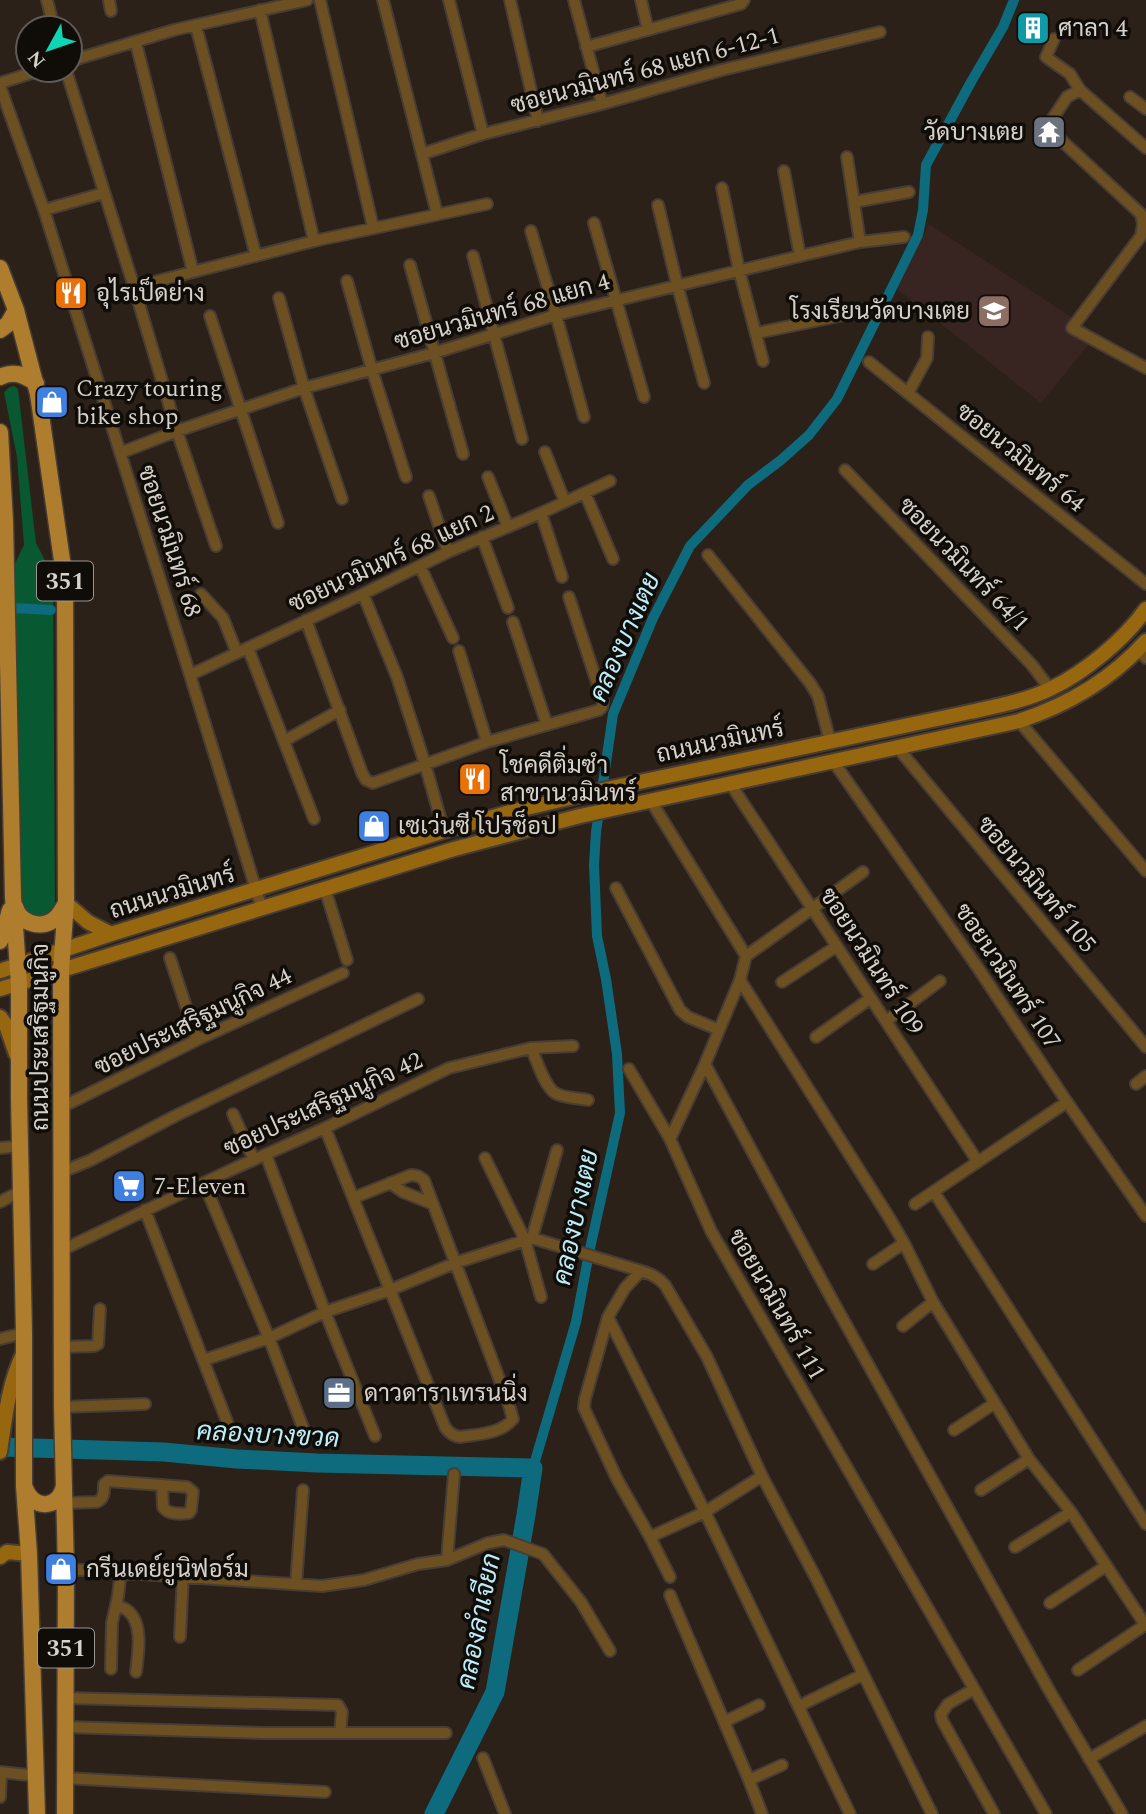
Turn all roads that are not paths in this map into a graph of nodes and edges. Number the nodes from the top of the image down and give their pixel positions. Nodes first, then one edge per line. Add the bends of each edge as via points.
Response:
1 (307, 0) edge
2 (320, 0) edge
3 (383, 0) edge
4 (449, 0) edge
5 (510, 0) edge
6 (574, 0) edge
7 (641, 0) edge
8 (705, 0) edge
9 (744, 0) edge
10 (260, 10) junction
11 (708, 13) junction
12 (196, 26) junction
13 (648, 30) junction
14 (880, 32) dead end
15 (1054, 39) dead end
16 (136, 43) junction
17 (586, 47) junction
18 (84, 57) edge
19 (0, 84) edge
20 (70, 84) edge
21 (1080, 90) junction
22 (1130, 97) dead end
23 (602, 104) junction
24 (1146, 109) edge
25 (538, 121) junction
26 (483, 134) junction
27 (1146, 148) edge
28 (422, 154) junction
29 (846, 158) dead end
30 (784, 172) dead end
31 (722, 188) dead end
32 (104, 192) junction
33 (909, 192) dead end
34 (853, 202) junction
35 (487, 204) dead end
36 (658, 205) dead end
37 (44, 210) junction
38 (437, 214) junction
39 (594, 223) dead end
40 (1145, 223) edge
41 (373, 227) junction
42 (531, 231) dead end
43 (904, 237) dead end
44 (1143, 238) edge
45 (314, 241) junction
46 (860, 242) junction
47 (256, 256) junction
48 (473, 256) dead end
49 (800, 256) junction
50 (410, 265) dead end
51 (0, 268) edge
52 (739, 270) junction
53 (193, 272) junction
54 (347, 281) dead end
55 (677, 284) junction
56 (134, 287) junction
57 (279, 298) dead end
58 (617, 300) junction
59 (16, 310) junction
60 (863, 311) dead end
61 (556, 315) junction
62 (210, 316) dead end
63 (0, 330) edge
64 (757, 333) junction
65 (494, 335) junction
66 (928, 337) dead end
67 (434, 353) junction
68 (763, 361) dead end
69 (869, 362) dead end
70 (1146, 368) edge
71 (372, 370) junction
72 (0, 377) edge
73 (36, 383) junction
74 (704, 383) dead end
75 (304, 388) junction
76 (908, 393) junction
77 (644, 397) dead end
78 (240, 411) junction
79 (584, 417) dead end
80 (177, 431) junction
81 (0, 432) edge
82 (522, 439) dead end
83 (545, 452) dead end
84 (120, 453) junction
85 (463, 454) dead end
86 (845, 470) dead end
87 (406, 477) dead end
88 (488, 477) dead end
89 (610, 481) dead end
90 (585, 493) junction
91 (429, 496) dead end
92 (342, 499) dead end
93 (565, 502) junction
94 (541, 513) junction
95 (2, 522) edge
96 (278, 523) dead end
97 (508, 527) junction
98 (482, 537) junction
99 (216, 546) dead end
100 (448, 552) junction
101 (708, 555) dead end
102 (613, 559) dead end
103 (420, 566) junction
104 (562, 577) dead end
105 (1146, 584) edge
106 (201, 594) dead end
107 (363, 594) junction
108 (569, 597) dead end
109 (508, 608) dead end
110 (1146, 608) edge
111 (306, 620) junction
112 (513, 622) dead end
113 (453, 638) dead end
114 (248, 648) junction
115 (1143, 650) edge
116 (459, 651) dead end
117 (237, 653) junction
118 (190, 675) junction
119 (1050, 689) junction
120 (340, 710) junction
121 (1019, 721) junction
122 (547, 725) junction
123 (284, 741) junction
124 (830, 741) junction
125 (487, 742) junction
126 (897, 747) junction
127 (833, 761) junction
128 (425, 764) junction
129 (730, 783) junction
130 (651, 802) junction
131 (314, 819) dead end
132 (444, 831) junction
133 (863, 872) dead end
134 (1146, 872) edge
135 (616, 888) dead end
136 (325, 889) junction
137 (255, 890) junction
138 (13, 897) junction
139 (66, 903) junction
140 (262, 909) junction
141 (812, 909) junction
142 (111, 934) junction
143 (0, 941) edge
144 (837, 946) junction
145 (62, 950) junction
146 (746, 956) junction
147 (170, 958) dead end
148 (347, 960) dead end
149 (19, 965) junction
150 (0, 971) edge
151 (61, 971) junction
152 (343, 973) dead end
153 (740, 980) junction
154 (940, 981) dead end
155 (782, 982) dead end
156 (19, 984) junction
157 (0, 989) edge
158 (871, 998) junction
159 (418, 999) dead end
160 (0, 1017) edge
161 (886, 1021) junction
162 (719, 1030) junction
163 (816, 1037) dead end
164 (197, 1040) junction
165 (573, 1046) dead end
166 (1146, 1047) edge
167 (531, 1048) junction
168 (19, 1062) junction
169 (705, 1064) junction
170 (629, 1069) dead end
171 (1146, 1076) edge
172 (1136, 1084) dead end
173 (587, 1100) dead end
174 (1067, 1102) junction
175 (62, 1107) junction
176 (233, 1114) dead end
177 (325, 1128) junction
178 (670, 1139) junction
179 (20, 1146) junction
180 (0, 1148) edge
181 (557, 1150) dead end
182 (266, 1154) junction
183 (485, 1158) dead end
184 (254, 1160) junction
185 (978, 1162) junction
186 (62, 1172) junction
187 (204, 1183) junction
188 (390, 1183) junction
189 (21, 1191) junction
190 (934, 1192) junction
191 (353, 1198) junction
192 (0, 1202) edge
193 (433, 1204) junction
194 (915, 1204) dead end
195 (145, 1210) junction
196 (1146, 1216) edge
197 (528, 1239) junction
198 (904, 1243) junction
199 (62, 1250) junction
200 (455, 1264) junction
201 (873, 1264) dead end
202 (641, 1271) junction
203 (390, 1290) junction
204 (541, 1297) dead end
205 (933, 1302) junction
206 (100, 1309) dead end
207 (326, 1312) junction
208 (608, 1317) junction
209 (903, 1326) dead end
210 (24, 1332) junction
211 (269, 1338) junction
212 (0, 1339) edge
213 (62, 1347) junction
214 (23, 1353) junction
215 (204, 1360) junction
216 (995, 1403) junction
217 (145, 1404) dead end
218 (62, 1413) junction
219 (954, 1430) dead end
220 (304, 1433) dead end
221 (375, 1436) dead end
222 (233, 1437) dead end
223 (0, 1452) edge
224 (1029, 1459) junction
225 (454, 1474) dead end
226 (64, 1475) junction
227 (762, 1476) junction
228 (162, 1485) dead end
229 (24, 1486) junction
230 (303, 1490) dead end
231 (981, 1490) dead end
232 (64, 1503) junction
233 (705, 1512) junction
234 (1071, 1512) junction
235 (1146, 1524) edge
236 (650, 1537) junction
237 (1014, 1547) dead end
238 (29, 1554) junction
239 (0, 1557) edge
240 (447, 1560) junction
241 (1106, 1566) junction
242 (66, 1569) junction
243 (121, 1571) junction
244 (184, 1576) junction
245 (670, 1577) dead end
246 (296, 1584) junction
247 (670, 1595) dead end
248 (1050, 1603) dead end
249 (116, 1605) junction
250 (1145, 1625) edge
251 (180, 1637) dead end
252 (610, 1651) dead end
253 (111, 1669) dead end
254 (1078, 1670) dead end
255 (136, 1672) dead end
256 (862, 1675) junction
257 (974, 1689) junction
258 (66, 1698) junction
259 (759, 1705) dead end
260 (799, 1706) junction
261 (724, 1721) junction
262 (65, 1727) junction
263 (1144, 1732) edge
264 (340, 1733) junction
265 (446, 1733) dead end
266 (483, 1758) dead end
267 (1089, 1759) junction
268 (782, 1765) dead end
269 (1, 1772) edge
270 (37, 1776) junction
271 (64, 1778) junction
272 (749, 1780) junction
273 (325, 1792) dead end
274 (0, 1797) edge
275 (37, 1814) edge
276 (65, 1814) edge
277 (505, 1814) edge
278 (762, 1814) edge
279 (850, 1814) edge
280 (932, 1814) edge
281 (994, 1814) edge
282 (1046, 1814) edge
283 (1122, 1814) edge

1 - 10 street
2 - 41 street
3 - 28 street
4 - 26 street
5 - 25 street
6 - 17 street
7 - 13 street
8 - 11 street
9 - 11 street
10 - 12 street
10 - 45 street
11 - 13 street
12 - 16 street
12 - 47 street
13 - 17 street
14 - 23 street, ซอยนวมินทร์ 68 แยก 6-12-1
15 - 21 street via 1045,57 1070,74
16 - 18 street
16 - 53 street
17 - 23 street
19 - 37 street, ซอยนวมินทร์ 68
20 - 32 street
21 - 27 street
21 - 40 street via 1067,97 1047,127 1132,204
22 - 24 street
23 - 25 street, ซอยนวมินทร์ 68 แยก 6-12-1
25 - 26 street, ซอยนวมินทร์ 68 แยก 6-12-1
26 - 28 street, ซอยนวมินทร์ 68 แยก 6-12-1
28 - 38 street
29 - 34 street
30 - 49 street
31 - 52 street
32 - 37 street
32 - 56 street
33 - 34 street
34 - 46 street
35 - 38 street
36 - 55 street
37 - 84 street, ซอยนวมินทร์ 68
38 - 41 street
39 - 58 street
40 - 44 street
41 - 45 street
42 - 61 street
43 - 46 street, ซอยนวมินทร์ 68 แยก 4
44 - 70 street via 1072,328
45 - 47 street
46 - 49 street, ซอยนวมินทร์ 68 แยก 4
47 - 53 street
48 - 65 street
49 - 52 street, ซอยนวมินทร์ 68 แยก 4
50 - 67 street
51 - 59 main road, ถนนประเสริฐมนูกิจ / 351
52 - 55 street, ซอยนวมินทร์ 68 แยก 4
52 - 64 street
53 - 56 street
54 - 71 street
55 - 58 street, ซอยนวมินทร์ 68 แยก 4
55 - 74 street
56 - 80 street
57 - 75 street
58 - 61 street, ซอยนวมินทร์ 68 แยก 4
58 - 77 street
59 - 63 main road
59 - 73 main road, ถนนประเสริฐมนูกิจ / 351
60 - 64 street
61 - 65 street, ซอยนวมินทร์ 68 แยก 4
61 - 79 street
62 - 78 street
64 - 68 street
65 - 67 street, ซอยนวมินทร์ 68 แยก 4
65 - 82 street
66 - 76 street via 927,358
67 - 71 street, ซอยนวมินทร์ 68 แยก 4
67 - 85 street
69 - 76 street, ซอยนวมินทร์ 64
71 - 75 street, ซอยนวมินทร์ 68 แยก 4
71 - 87 street
72 - 73 main road via 15,373
73 - 139 main road, ถนนประเสริฐมนูกิจ / 351 via 65,581
75 - 78 street, ซอยนวมินทร์ 68 แยก 4
75 - 92 street
76 - 105 street, ซอยนวมินทร์ 64
78 - 80 street, ซอยนวมินทร์ 68 แยก 4
78 - 96 street
80 - 84 street, ซอยนวมินทร์ 68 แยก 4
80 - 99 street
81 - 95 main road, ถนนประเสริฐมนูกิจ / 351
83 - 93 street
84 - 118 street, ซอยนวมินทร์ 68
86 - 119 street, ซอยนวมินทร์ 64/1
88 - 97 street
89 - 90 street, ซอยนวมินทร์ 68 แยก 2
90 - 93 street, ซอยนวมินทร์ 68 แยก 2
90 - 102 street
91 - 100 street
93 - 94 street, ซอยนวมินทร์ 68 แยก 2
94 - 97 street, ซอยนวมินทร์ 68 แยก 2
94 - 104 street
95 - 138 main road, ถนนประเสริฐมนูกิจ / 351
97 - 98 street, ซอยนวมินทร์ 68 แยก 2
98 - 100 street, ซอยนวมินทร์ 68 แยก 2
98 - 109 street
100 - 103 street, ซอยนวมินทร์ 68 แยก 2
101 - 124 street via 810,683
103 - 107 street, ซอยนวมินทร์ 68 แยก 2
103 - 113 street
106 - 117 street via 222,618
107 - 111 street, ซอยนวมินทร์ 68 แยก 2
107 - 128 street via 397,677
108 - 122 street via 602,707
110 - 119 main road, ถนนนวมินทร์ via 1111,647
111 - 114 street, ซอยนวมินทร์ 68 แยก 2
111 - 120 street
112 - 122 street
114 - 117 street, ซอยนวมินทร์ 68 แยก 2
114 - 123 street
115 - 121 main road, ถนนนวมินทร์ via 1081,695
116 - 125 street
117 - 118 street, ซอยนวมินทร์ 68 แยก 2
118 - 137 street, ซอยนวมินทร์ 68
119 - 124 main road, ถนนนวมินทร์ via 1001,705
120 - 123 street
120 - 128 street via 366,780 373,783
121 - 126 main road, ถนนนวมินทร์
121 - 134 street
122 - 125 street
123 - 131 street
124 - 132 main road, ถนนนวมินทร์ via 580,794
125 - 128 street
126 - 127 main road, ถนนนวมินทร์
126 - 166 street, ซอยนวมินทร์ 105
127 - 129 main road, ถนนนวมินทร์
127 - 174 street, ซอยนวมินทร์ 107
128 - 132 street
129 - 130 main road, ถนนนวมินทร์
129 - 141 street, ซอยนวมินทร์ 109
130 - 136 main road, ถนนนวมินทร์ via 454,849
130 - 146 street
132 - 137 main road, ถนนนวมินทร์
133 - 141 street
135 - 162 street via 680,1010
136 - 140 main road, ถนนนวมินทร์
136 - 148 street
137 - 140 street, ซอยนวมินทร์ 68
137 - 142 main road, ถนนนวมินทร์
138 - 139 main road via 17,912 40,925 53,921
138 - 143 main road
138 - 149 main road, ถนนประเสริฐมนูกิจ / 351
139 - 142 main road
139 - 145 main road, ถนนประเสริฐมนูกิจ / 351
140 - 151 main road, ถนนนวมินทร์
141 - 144 street, ซอยนวมินทร์ 109
141 - 146 street
142 - 145 main road, ถนนนวมินทร์
144 - 155 street
144 - 158 street, ซอยนวมินทร์ 109
145 - 149 main road, ถนนนวมินทร์
145 - 151 main road, ถนนประเสริฐมนูกิจ / 351
146 - 153 street
147 - 164 street
149 - 150 main road, ถนนนวมินทร์
149 - 156 main road, ถนนประเสริฐมนูกิจ / 351
151 - 156 main road, ถนนนวมินทร์
151 - 175 main road, ถนนประเสริฐมนูกิจ / 351
152 - 164 street, ซอยประเสริฐมนูกิจ 44
153 - 162 street
153 - 198 street
154 - 161 street
156 - 157 main road, ถนนนวมินทร์
156 - 168 main road, ถนนประเสริฐมนูกิจ / 351
158 - 161 street, ซอยนวมินทร์ 109
158 - 163 street
159 - 186 street
160 - 168 main road
161 - 185 street, ซอยนวมินทร์ 109
162 - 169 street
164 - 175 street, ซอยประเสริฐมนูกิจ 44
165 - 167 street, ซอยประเสริฐมนูกิจ 42
167 - 173 street via 553,1092
167 - 177 street, ซอยประเสริฐมนูกิจ 42 via 449,1068
168 - 179 main road, ถนนประเสริฐมนูกิจ / 351
169 - 178 street
169 - 267 street
170 - 178 street, ซอยนวมินทร์ 111
171 - 172 street
174 - 185 street
174 - 196 street, ซอยนวมินทร์ 107
175 - 186 main road, ถนนประเสริฐมนูกิจ / 351
176 - 184 street
177 - 182 street, ซอยประเสริฐมนูกิจ 42
177 - 191 street
178 - 257 street, ซอยนวมินทร์ 111 via 711,1231
179 - 180 street
179 - 189 main road, ถนนประเสริฐมนูกิจ / 351
181 - 197 street
182 - 184 street, ซอยประเสริฐมนูกิจ 42
182 - 207 street
183 - 197 street
184 - 187 street, ซอยประเสริฐมนูกิจ 42
185 - 190 street
186 - 199 main road, ถนนประเสริฐมนูกิจ / 351
187 - 195 street, ซอยประเสริฐมนูกิจ 42
187 - 211 street
188 - 191 street
188 - 193 street
188 - 193 street via 418,1176
189 - 192 street
189 - 210 main road, ถนนประเสริฐมนูกิจ / 351
190 - 194 street
190 - 235 street
191 - 203 street
193 - 200 street
195 - 199 street, ซอยประเสริฐมนูกิจ 42
195 - 215 street
197 - 200 street
197 - 202 street
197 - 204 street
198 - 201 street
198 - 205 street
199 - 213 main road, ถนนประเสริฐมนูกิจ / 351
200 - 203 street
200 - 203 street via 513,1419 500,1429 460,1437 448,1432
202 - 208 street
202 - 227 street via 665,1285 706,1357
203 - 207 street
205 - 209 street
205 - 216 street
206 - 213 street via 98,1343
207 - 211 street
207 - 221 street
208 - 233 street
208 - 236 street via 584,1408
210 - 212 street
210 - 214 main road, ถนนประเสริฐมนูกิจ / 351
211 - 215 street
211 - 220 street
213 - 218 main road, ถนนประเสริฐมนูกิจ / 351
214 - 223 main road via 8,1394
214 - 229 main road, ถนนประเสริฐมนูกิจ / 351
215 - 222 street
216 - 219 street
216 - 224 street
217 - 218 street
218 - 226 main road, ถนนประเสริฐมนูกิจ / 351
224 - 231 street
224 - 234 street
225 - 240 street
226 - 229 main road via 58,1500 46,1504 29,1498
226 - 232 main road, ถนนประเสริฐมนูกิจ / 351
227 - 233 street
227 - 256 street
228 - 232 street via 108,1481 97,1502
229 - 238 main road, ถนนประเสริฐมนูกิจ / 351
230 - 246 street
232 - 242 main road, ถนนประเสริฐมนูกิจ / 351
233 - 236 street
233 - 260 street
234 - 237 street
234 - 241 street
236 - 245 street
238 - 239 main road via 7,1552
238 - 270 main road, ถนนประเสริฐมนูกิจ / 351
240 - 246 street via 364,1580 322,1586
240 - 252 street via 504,1540 543,1553 581,1601
241 - 248 street
241 - 250 street
242 - 243 street
242 - 258 main road, ถนนประเสริฐมนูกิจ / 351
243 - 244 street
243 - 249 street
244 - 246 street
244 - 251 street
247 - 261 street
249 - 253 street
249 - 255 street via 135,1622 139,1640
250 - 254 street
256 - 260 street
256 - 280 street
257 - 281 street via 948,1704 941,1714
257 - 282 street, ซอยนวมินทร์ 111
258 - 262 main road, ถนนประเสริฐมนูกิจ / 351
258 - 264 street via 338,1705
259 - 261 street
260 - 279 street
261 - 272 street
262 - 264 street
262 - 271 main road, ถนนประเสริฐมนูกิจ / 351
263 - 267 street
264 - 265 street
266 - 277 street
267 - 283 street
268 - 272 street
269 - 270 street
269 - 274 street
270 - 275 main road, ถนนประเสริฐมนูกิจ / 351
271 - 273 street
271 - 276 main road, ถนนประเสริฐมนูกิจ / 351
272 - 278 street

